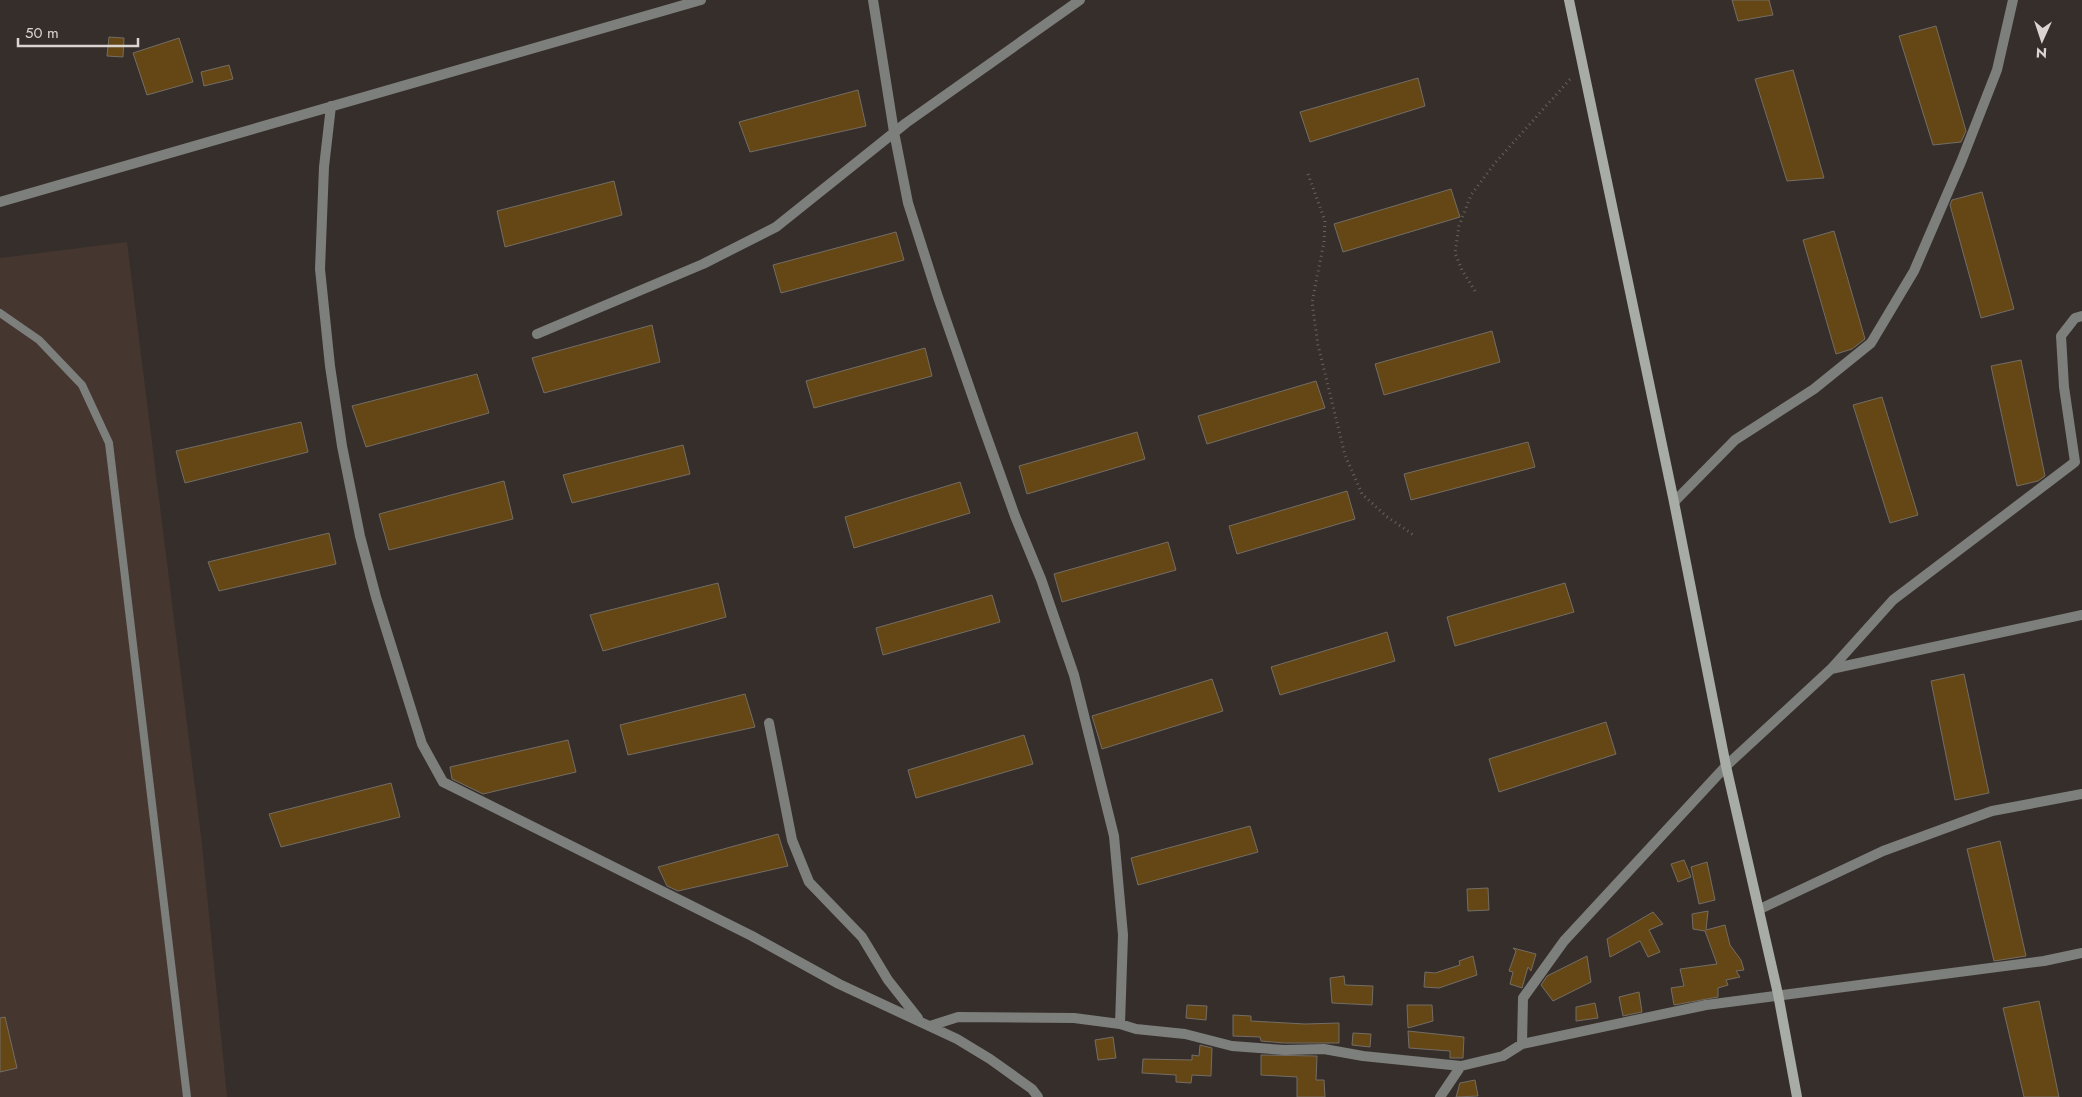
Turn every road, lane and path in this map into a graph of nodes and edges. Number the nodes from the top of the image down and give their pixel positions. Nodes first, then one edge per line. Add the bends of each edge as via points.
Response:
1 (701, 0) edge
2 (873, 0) edge
3 (1080, 0) edge
4 (1569, 0) edge
5 (2013, 0) edge
6 (1583, 65) junction
7 (331, 106) junction
8 (894, 132) junction
9 (1308, 174) dead end
10 (0, 202) edge
11 (1475, 291) dead end
12 (0, 313) edge
13 (2082, 316) edge
14 (537, 334) dead end
15 (1674, 502) junction
16 (1415, 536) dead end
17 (2082, 615) edge
18 (1831, 669) junction
19 (769, 723) dead end
20 (1726, 766) junction
21 (2082, 794) edge
22 (1760, 909) junction
23 (2082, 953) edge
24 (1778, 994) junction
25 (920, 1020) junction
26 (1120, 1024) junction
27 (930, 1026) junction
28 (1522, 1044) junction
29 (1461, 1066) junction
30 (187, 1097) edge
31 (1038, 1097) edge
32 (1440, 1097) edge
33 (1797, 1097) edge

1 - 7 street
2 - 8 street
3 - 8 street
4 - 6 main road
5 - 15 street via 1997,70 1961,162 1914,271 1871,343 1814,389 1736,440
6 - 11 path via 1495,163 1471,195 1459,226 1455,252
6 - 15 main road
7 - 10 street
7 - 25 street via 324,167 320,269 342,446 376,597 422,744 443,782 752,936 839,984
8 - 14 street via 776,227 702,264
8 - 26 street via 908,203 938,297 1044,588 1074,675 1089,734 1114,836 1123,935
9 - 16 path via 1325,222 1312,302 1345,455 1362,494
12 - 30 lane via 39,340 82,385 109,443
13 - 18 street via 2075,318 2061,336 2064,387 2075,462 1893,600
15 - 20 main road
17 - 18 street
18 - 20 street
19 - 25 street via 792,840 809,882 862,937 888,980
20 - 22 main road
20 - 28 street via 1564,942 1523,998
21 - 22 street via 1992,811 1883,850
22 - 24 main road
23 - 24 street via 1906,980
24 - 28 street via 1706,1005
24 - 33 main road
25 - 27 street
26 - 27 street via 1074,1018 994,1017 958,1018
26 - 29 street via 1136,1029 1185,1034 1232,1046 1324,1049
27 - 31 street via 990,1059 1032,1089
28 - 29 street via 1503,1056
29 - 32 street

